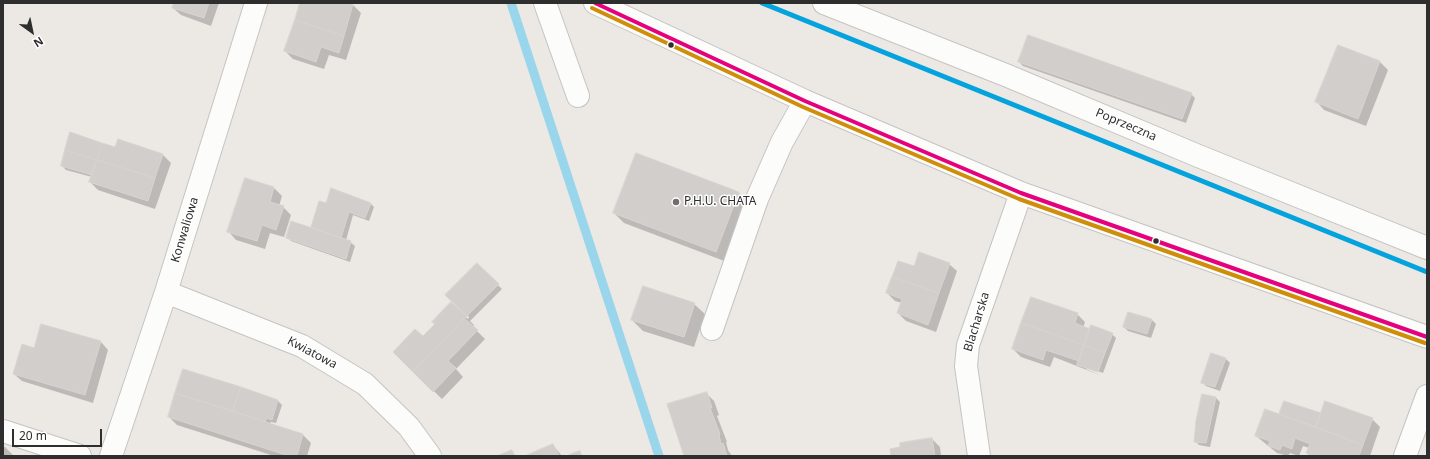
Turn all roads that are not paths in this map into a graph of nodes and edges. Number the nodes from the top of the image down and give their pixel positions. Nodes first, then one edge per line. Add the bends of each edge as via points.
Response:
1 (256, 3) edge
2 (545, 3) edge
3 (595, 3) edge
4 (824, 3) edge
5 (578, 96) dead end
6 (805, 101) junction
7 (1021, 193) junction
8 (1427, 248) edge
9 (166, 292) junction
10 (712, 329) dead end
11 (1427, 337) edge
12 (1427, 396) edge
13 (3, 431) edge
14 (80, 456) edge
15 (111, 456) edge
16 (430, 456) edge
17 (979, 456) edge
18 (1405, 456) edge

1 - 9 street, Konwaliowa
2 - 5 street
3 - 6 street
4 - 8 street, Poprzeczna
6 - 7 street
6 - 10 street via 773,161 757,198
7 - 11 street
7 - 17 street, Blacharska via 968,345 966,366
9 - 15 street, Konwaliowa
9 - 16 street, Kwiatowa via 302,346 365,384 409,427
12 - 18 street
13 - 14 street

